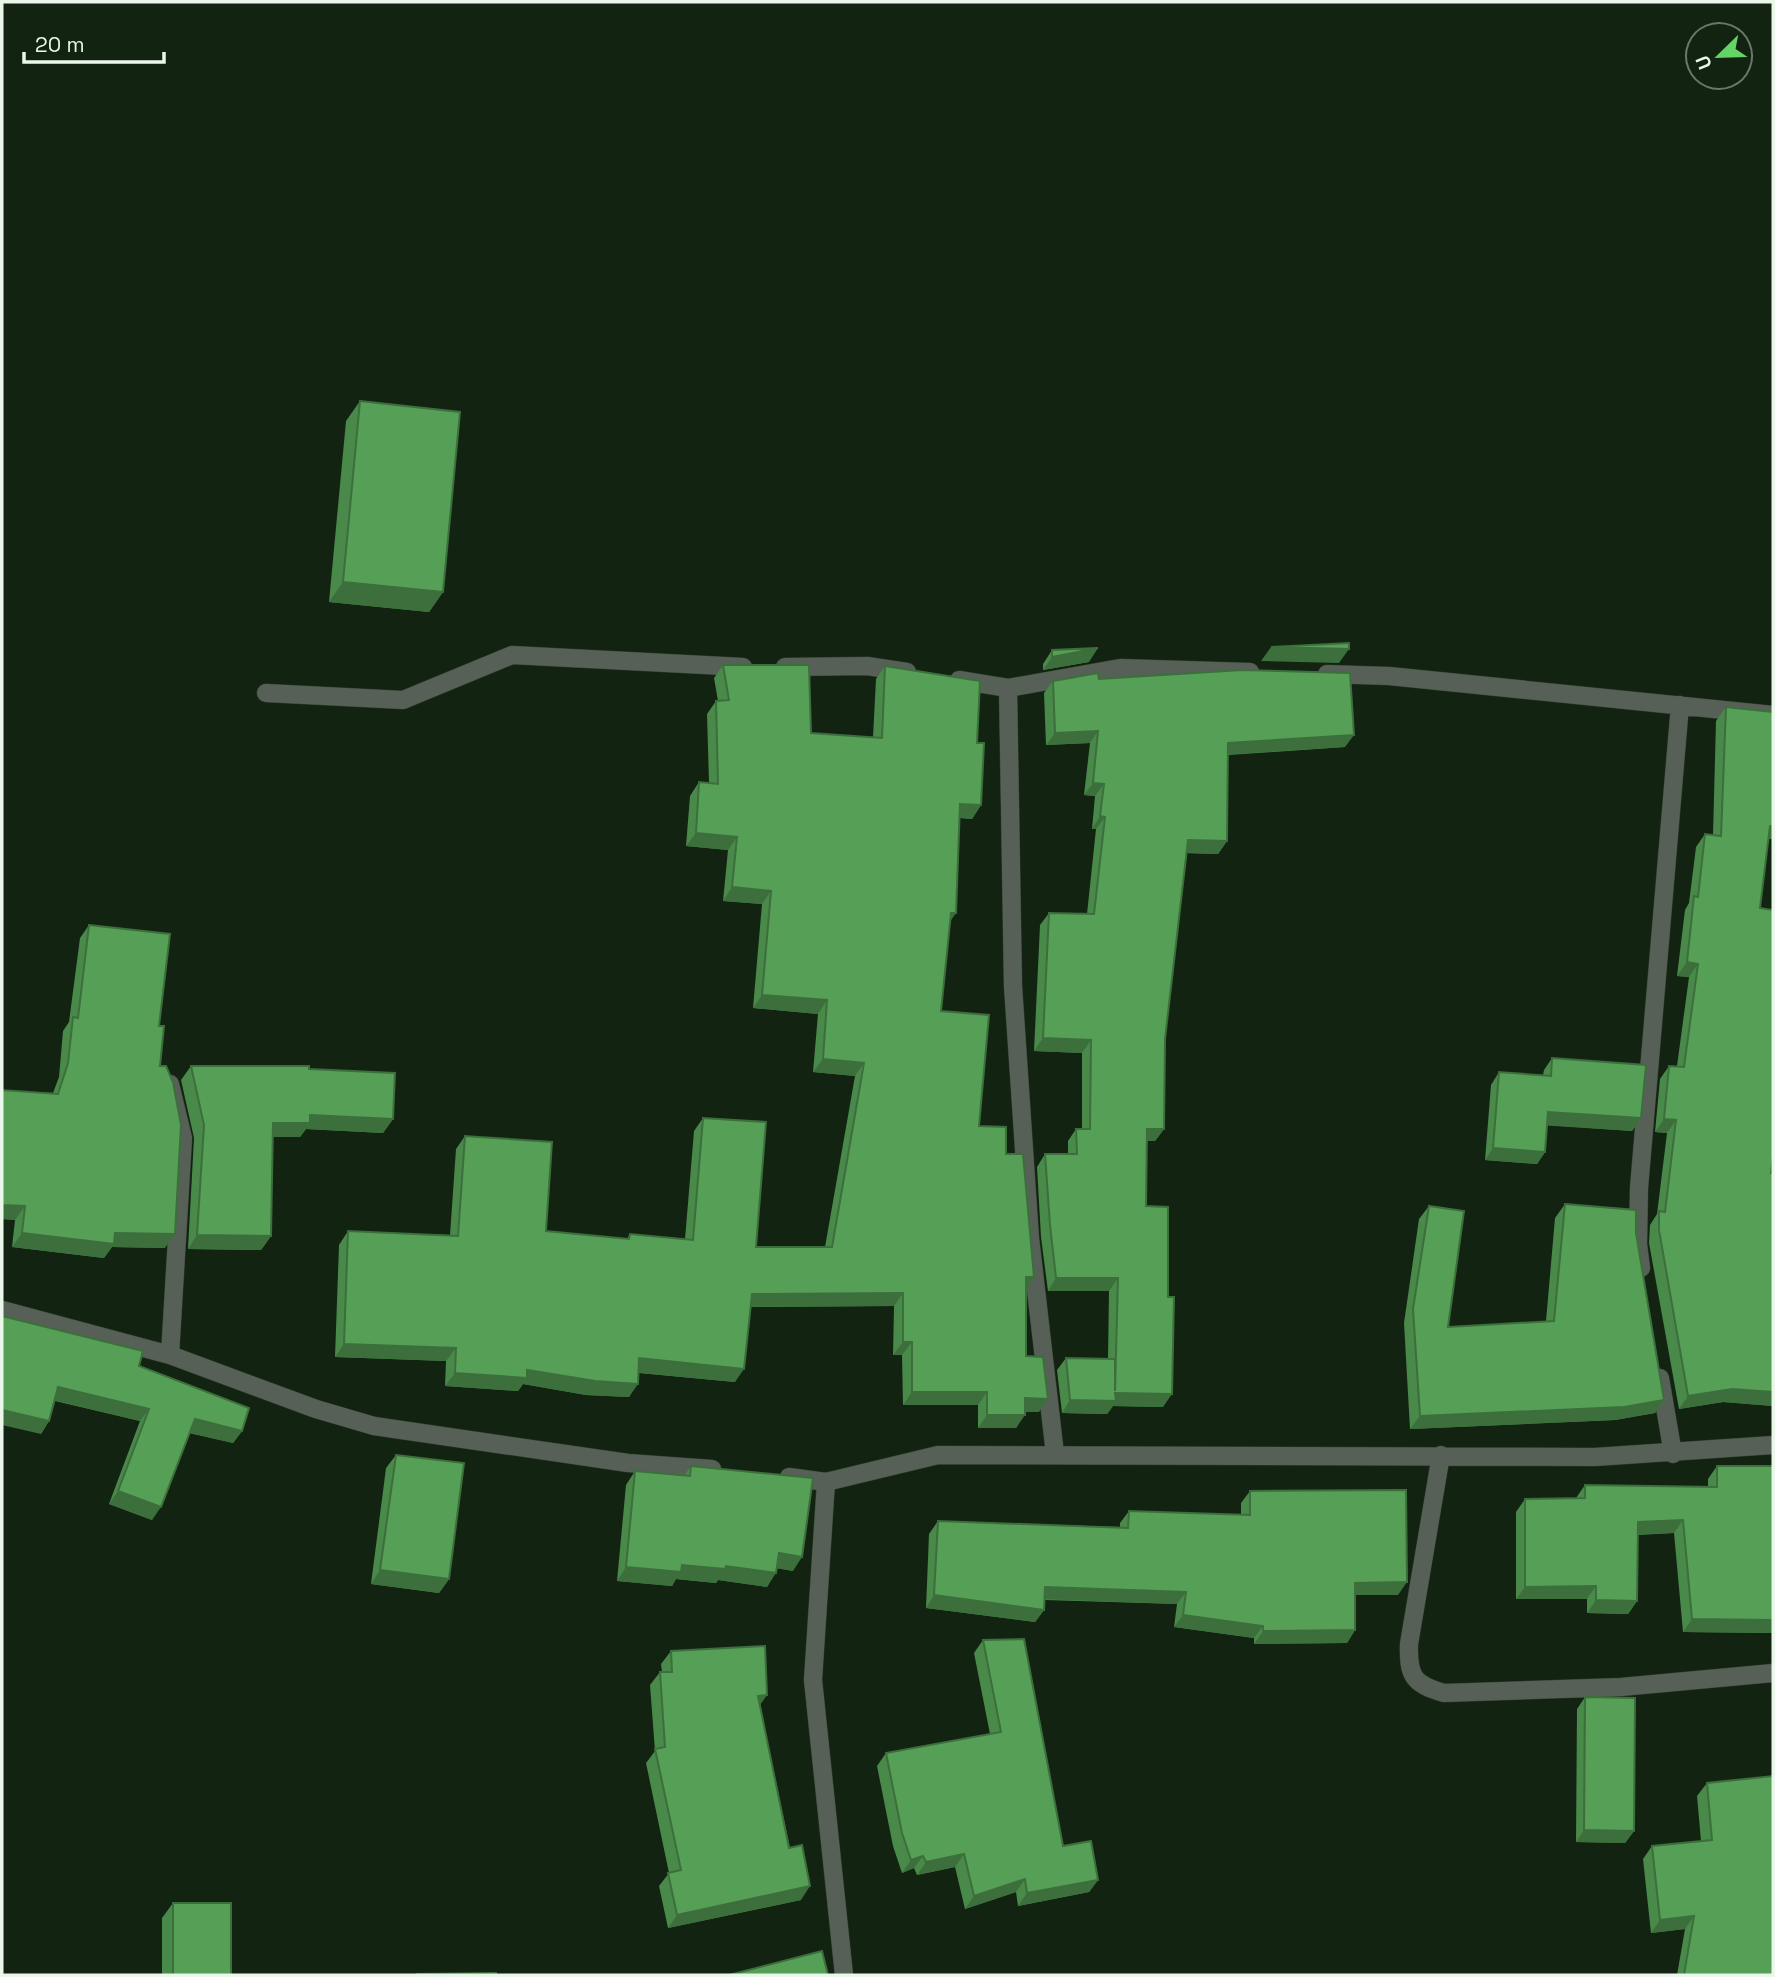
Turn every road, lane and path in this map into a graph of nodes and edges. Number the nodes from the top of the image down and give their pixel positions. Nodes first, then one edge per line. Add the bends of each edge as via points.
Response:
1 (1268, 673) edge
2 (1308, 674) edge
3 (1007, 688) junction
4 (266, 693) dead end
5 (1681, 705) junction
6 (1773, 715) edge
7 (163, 1067) edge
8 (1643, 1286) edge
9 (2, 1310) edge
10 (170, 1355) junction
11 (1657, 1364) edge
12 (1773, 1445) edge
13 (1055, 1454) junction
14 (1673, 1454) junction
15 (1441, 1455) junction
16 (723, 1470) edge
17 (775, 1476) edge
18 (826, 1482) junction
19 (1773, 1673) edge
20 (844, 1975) edge

1 - 3 street via 1120,668
2 - 5 street via 1389,676
3 - 4 street via 867,666 705,667 512,655 403,700
3 - 13 street via 1013,986 1030,1238
5 - 6 street
5 - 8 street via 1639,1188
7 - 10 street via 174,1092 183,1138
9 - 10 street
10 - 16 street via 374,1426 628,1463
11 - 14 street
12 - 14 street
13 - 15 street
13 - 18 street via 938,1455
14 - 15 street
15 - 19 street via 1409,1644 1408,1667 1422,1686 1444,1693 1620,1688
17 - 18 street
18 - 20 street via 813,1680

